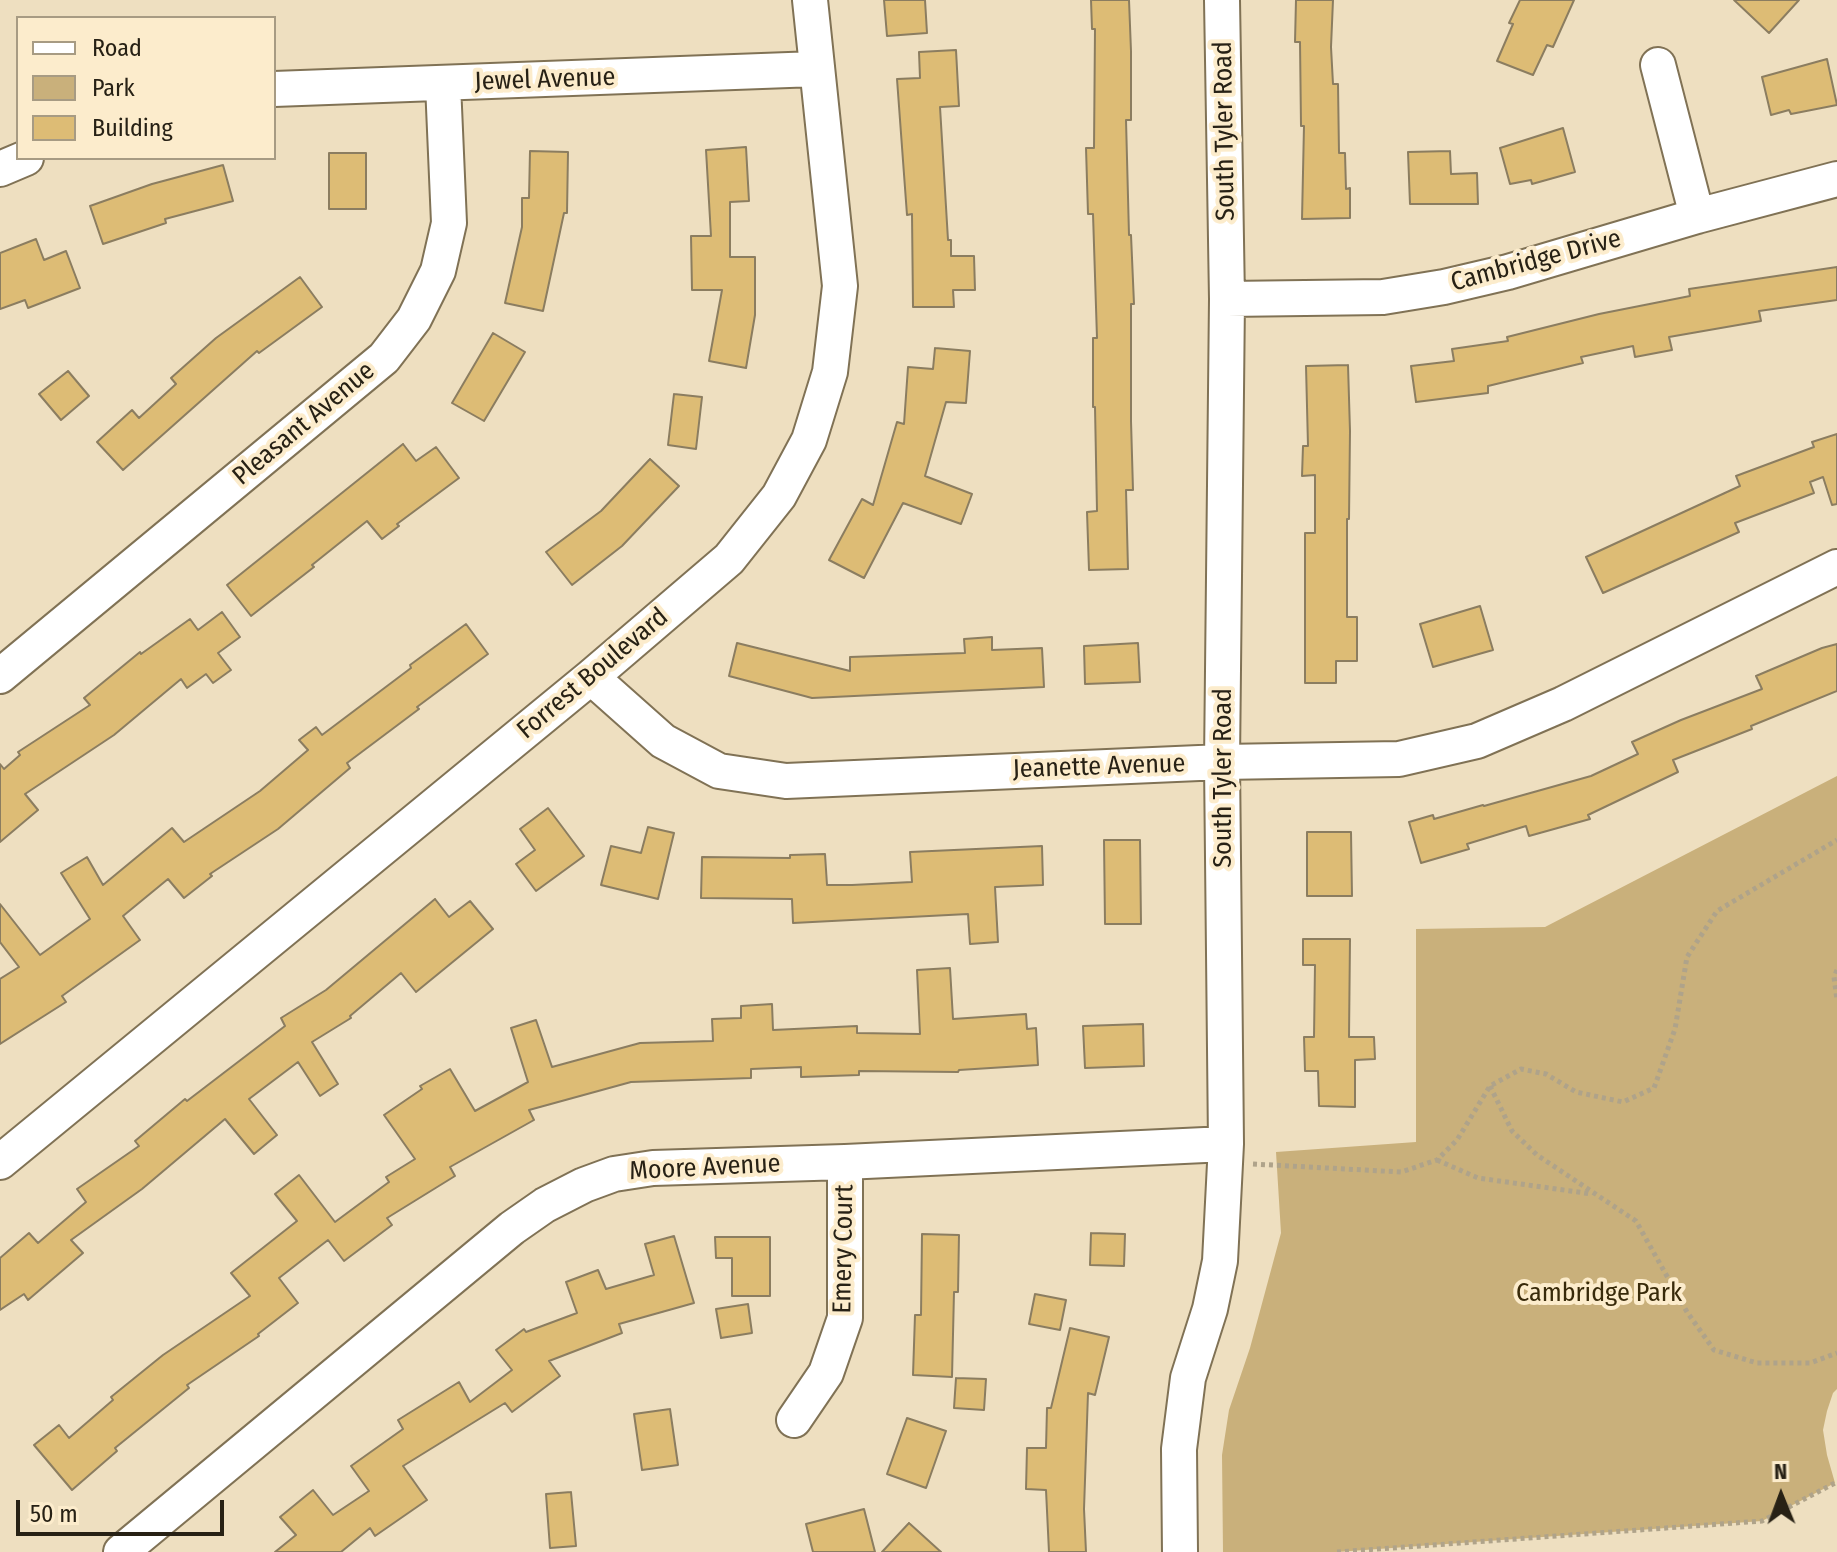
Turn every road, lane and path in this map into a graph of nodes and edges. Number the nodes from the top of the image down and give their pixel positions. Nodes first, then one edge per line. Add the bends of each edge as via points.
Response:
1 (810, 0) edge
2 (1222, 0) edge
3 (1658, 65) dead end
4 (816, 69) junction
5 (443, 84) junction
6 (276, 89) edge
7 (21, 160) edge
8 (0, 169) edge
9 (1837, 179) edge
10 (1697, 216) junction
11 (1227, 299) junction
12 (1837, 567) edge
13 (0, 676) edge
14 (591, 677) junction
15 (1222, 762) junction
16 (1837, 840) edge
17 (1837, 970) edge
18 (1837, 1000) edge
19 (1490, 1086) junction
20 (1226, 1153) junction
21 (1437, 1160) junction
22 (0, 1162) edge
23 (845, 1162) junction
24 (1595, 1194) junction
25 (1837, 1353) edge
26 (794, 1420) dead end
27 (1835, 1483) edge
28 (121, 1552) edge
29 (1180, 1552) edge
30 (1337, 1552) edge

1 - 4 street, Forrest Boulevard
2 - 11 street, South Tyler Road
3 - 10 street
4 - 5 street, Jewel Avenue
4 - 14 street, Forrest Boulevard via 840,286 830,372 809,440 779,496 729,559
5 - 6 street, Jewel Avenue
5 - 13 street, Pleasant Avenue via 449,223 438,271 414,319 384,358
7 - 8 street
9 - 10 street, Cambridge Drive
10 - 11 street, Cambridge Drive via 1444,287 1383,297
11 - 15 street, South Tyler Road
12 - 15 street, Jeanette Avenue via 1563,704 1477,741 1399,759
14 - 15 street, Jeanette Avenue via 677,749 719,771 786,781
14 - 22 street, Forrest Boulevard
15 - 20 street, South Tyler Road
16 - 19 path via 1717,911 1687,957 1675,1029 1654,1088 1623,1102 1576,1092 1546,1074 1521,1069
17 - 18 path
19 - 21 path via 1457,1140
19 - 24 path via 1512,1131 1537,1155
20 - 21 path via 1401,1172
20 - 23 street, Moore Avenue
20 - 29 street, South Tyler Road via 1220,1261 1188,1378 1179,1449
21 - 24 path via 1478,1178
23 - 26 street, Emery Court via 845,1318 826,1373
23 - 28 street, Moore Avenue via 653,1168 614,1174 545,1205
24 - 25 path via 1636,1221 1714,1350 1757,1363 1810,1363
27 - 30 path via 1762,1521

